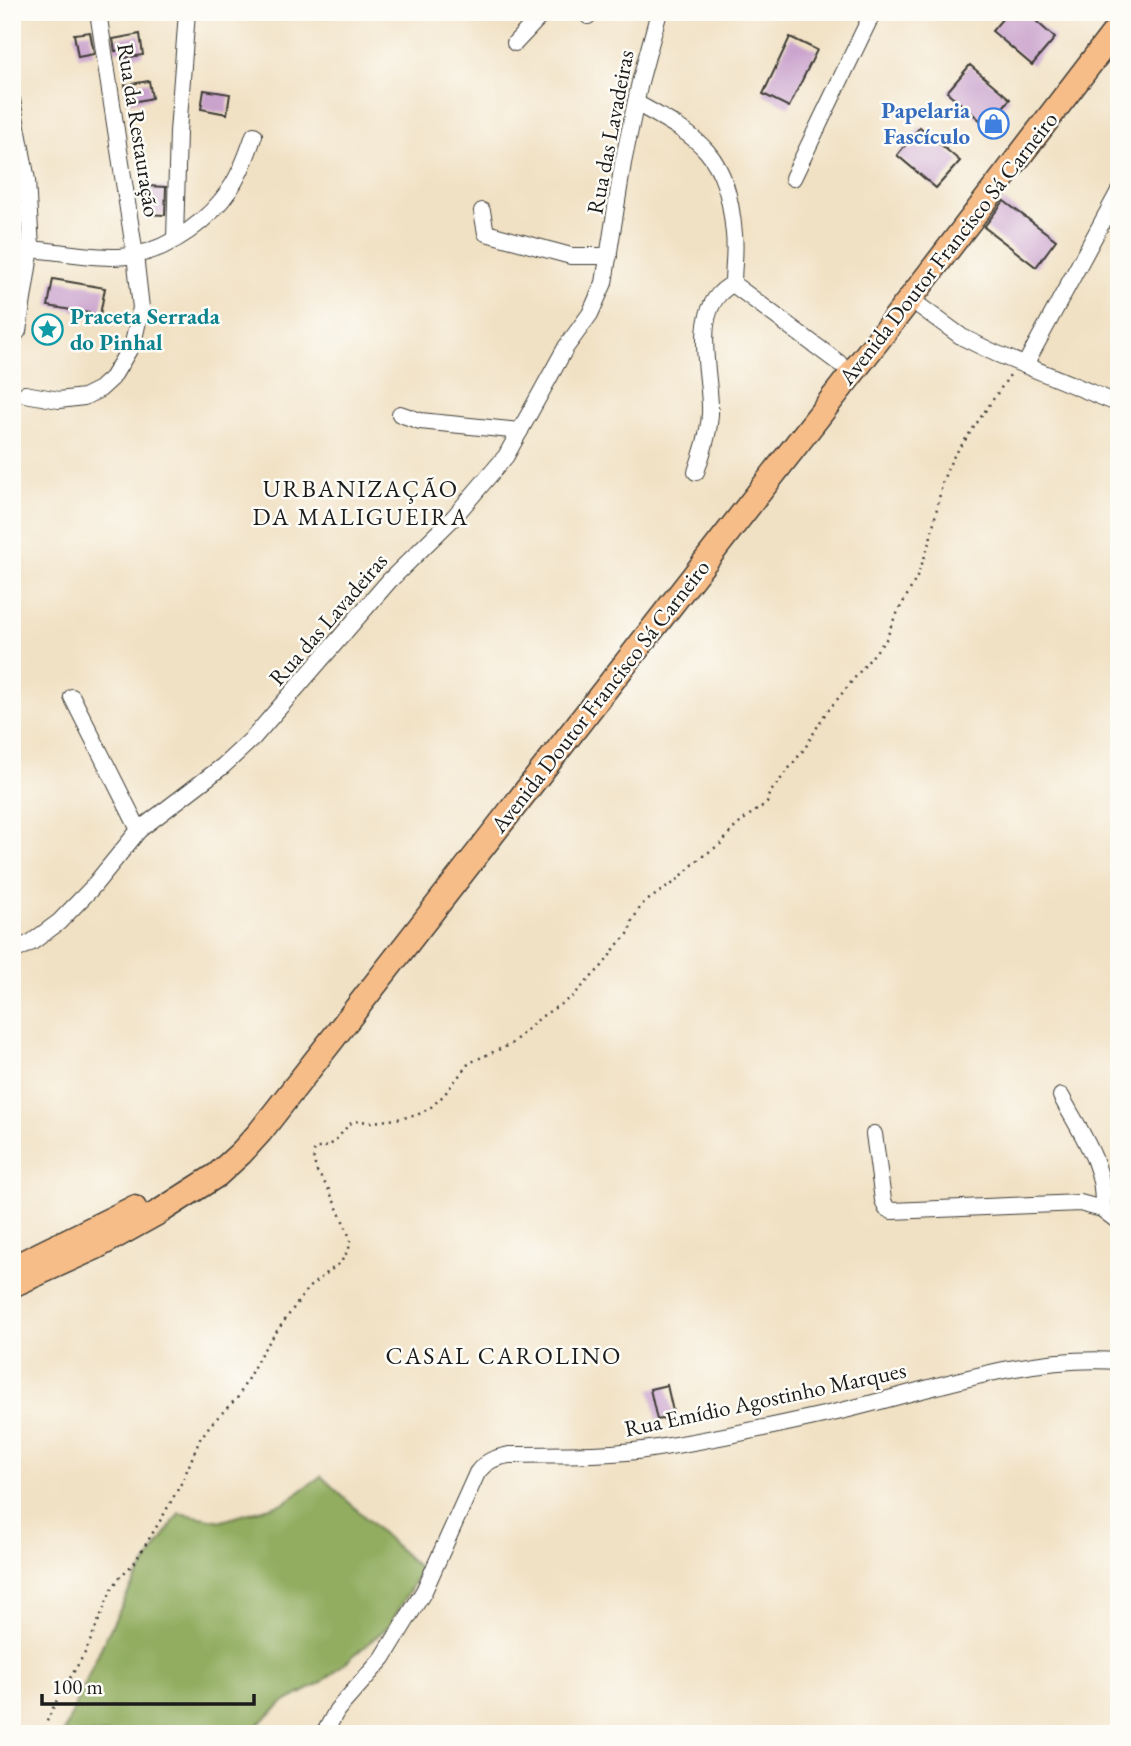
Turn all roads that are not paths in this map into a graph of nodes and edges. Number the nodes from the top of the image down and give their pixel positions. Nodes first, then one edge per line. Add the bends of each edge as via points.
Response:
1 (98, 12) edge
2 (187, 12) edge
3 (544, 12) edge
4 (659, 12) edge
5 (873, 12) edge
6 (1111, 12) edge
7 (1119, 26) edge
8 (515, 43) dead end
9 (636, 103) junction
10 (13, 108) edge
11 (254, 135) dead end
12 (793, 178) dead end
13 (1119, 191) edge
14 (482, 211) dead end
15 (175, 239) junction
16 (12, 248) edge
17 (31, 248) junction
18 (135, 255) junction
19 (609, 256) junction
20 (733, 284) junction
21 (910, 299) junction
22 (14, 333) edge
23 (839, 362) junction
24 (1022, 364) junction
25 (25, 394) dead end
26 (1119, 404) edge
27 (400, 414) dead end
28 (520, 431) junction
29 (696, 472) dead end
30 (72, 697) dead end
31 (139, 830) junction
32 (12, 952) edge
33 (1061, 1096) dead end
34 (874, 1134) dead end
35 (1102, 1209) junction
36 (1119, 1222) edge
37 (12, 1268) edge
38 (12, 1285) edge
39 (1119, 1361) edge
40 (324, 1734) edge

1 - 18 street, Rua da Restauração
2 - 15 street
3 - 8 street
4 - 9 street, Rua das Lavadeiras
5 - 12 street
6 - 23 main road, Avenida Doutor Francisco Sá Carneiro
7 - 21 main road, Avenida Doutor Francisco Sá Carneiro
9 - 19 street, Rua das Lavadeiras
9 - 20 street via 686,132 713,156 733,222
10 - 17 street via 27,180
11 - 15 street via 230,189 201,222
13 - 24 street
14 - 19 street via 486,233 571,256
15 - 18 street
16 - 17 street
17 - 18 street
17 - 22 street
18 - 25 street, Rua da Restauração via 141,308 133,343 112,378 84,397 59,400
19 - 28 street, Rua das Lavadeiras via 598,299
20 - 23 street
20 - 29 street via 715,301 706,329 710,413
21 - 24 street via 962,337
21 - 38 main road, Avenida Doutor Francisco Sá Carneiro via 241,1153 217,1175 159,1212
23 - 37 main road, Avenida Doutor Francisco Sá Carneiro via 313,1044 231,1143 143,1203
24 - 26 street
27 - 28 street via 420,421
28 - 31 street, Rua das Lavadeiras via 481,487 389,581 253,738
30 - 31 street
31 - 32 street, Rua das Lavadeiras via 59,922
33 - 35 street via 1098,1169
34 - 35 street via 883,1200 892,1211 1080,1203
35 - 36 street
39 - 40 street, Rua Emídio Agostinho Marques via 1009,1370 828,1414 651,1449 493,1458 477,1473 424,1591 383,1658 337,1710

